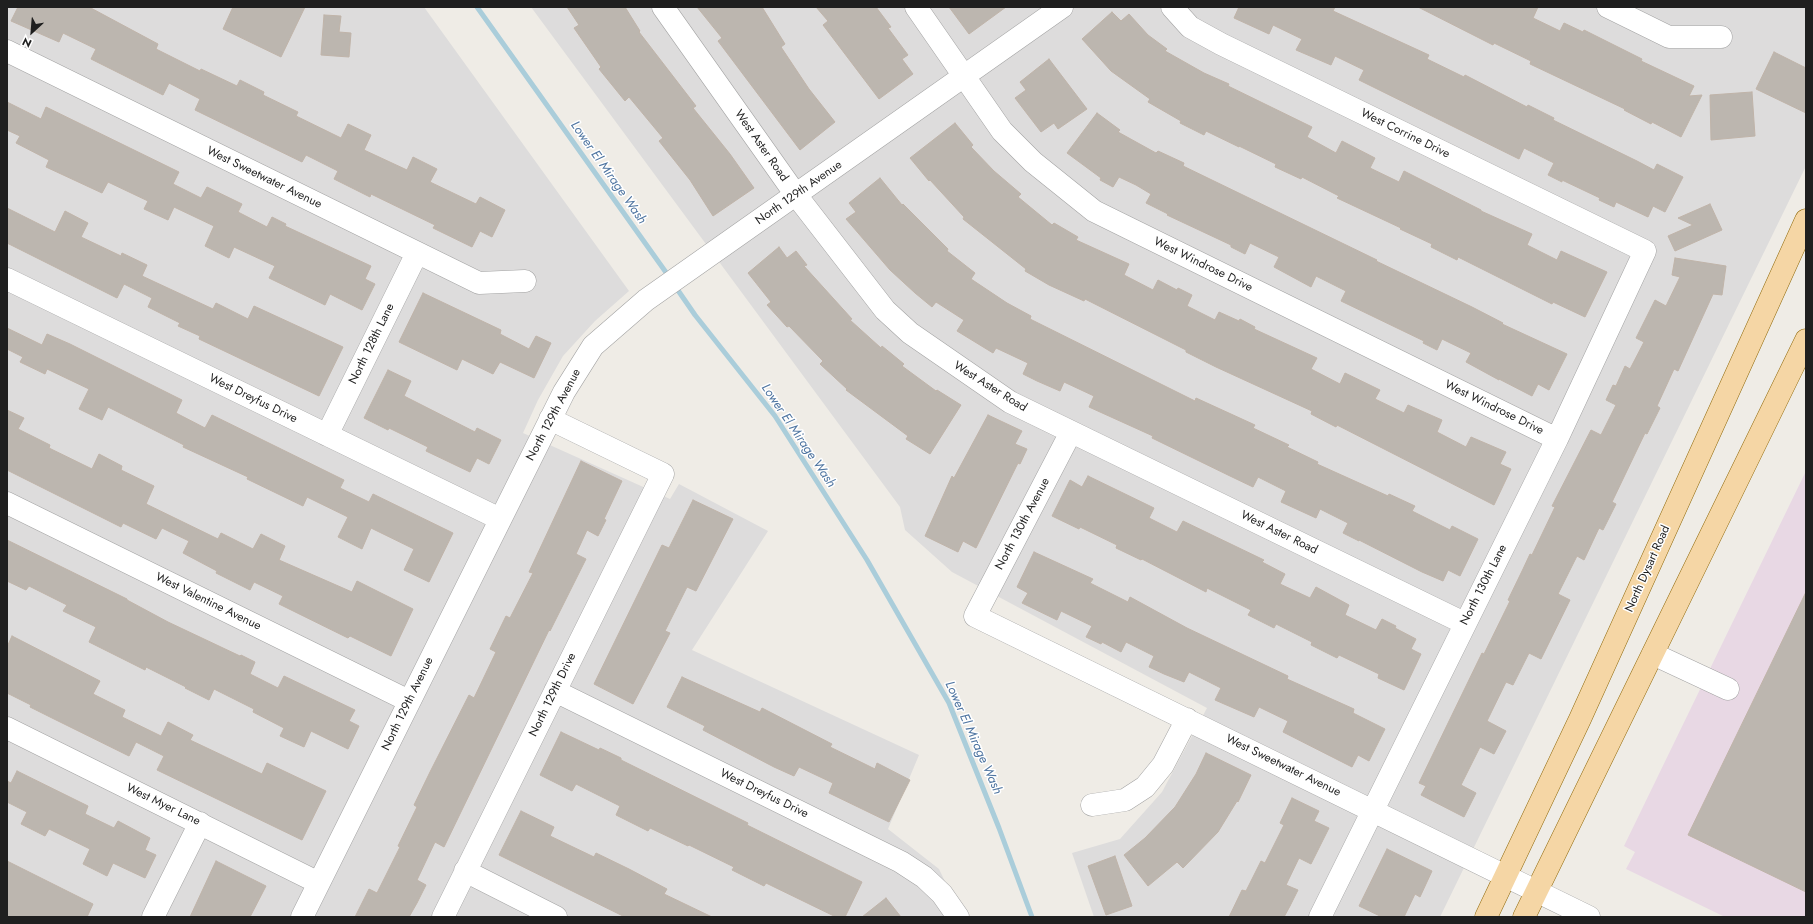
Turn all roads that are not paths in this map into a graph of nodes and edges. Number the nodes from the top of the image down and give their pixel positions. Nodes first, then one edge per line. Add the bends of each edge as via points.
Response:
1 (663, 7) edge
2 (916, 7) edge
3 (1062, 7) edge
4 (1172, 7) edge
5 (1608, 7) edge
6 (1721, 37) dead end
7 (7, 51) edge
8 (965, 76) junction
9 (796, 195) junction
10 (1806, 220) edge
11 (1646, 251) joint
12 (417, 253) junction
13 (7, 279) edge
14 (525, 281) dead end
15 (1806, 340) edge
16 (550, 419) junction
17 (1071, 432) junction
18 (327, 435) junction
19 (1557, 439) junction
20 (7, 503) edge
21 (500, 519) junction
22 (975, 616) joint
23 (1464, 623) junction
24 (1653, 654) junction
25 (1728, 689) dead end
26 (555, 691) junction
27 (409, 701) junction
28 (1187, 719) junction
29 (7, 728) edge
30 (1092, 805) dead end
31 (1373, 810) junction
32 (200, 823) junction
33 (465, 871) junction
34 (1507, 876) junction
35 (319, 882) junction
36 (1537, 890) junction
37 (152, 917) edge
38 (302, 917) edge
39 (442, 917) edge
40 (556, 917) edge
41 (958, 917) edge
42 (1320, 917) edge
43 (1486, 917) edge
44 (1524, 917) edge
45 (1589, 917) edge

1 - 9 street, West Aster Road
2 - 8 street, West Windrose Drive
3 - 8 street, North 129th Avenue
4 - 11 street, West Corrine Drive via 1190,26 1221,44
5 - 6 street via 1669,38
7 - 12 street, West Sweetwater Avenue
8 - 9 street, North 129th Avenue
8 - 19 street, West Windrose Drive via 1002,131 1033,162 1094,211
9 - 16 street, North 129th Avenue via 646,300 593,346
9 - 17 street, West Aster Road via 884,310 910,333 1010,402
10 - 34 main road, North Dysart Road
11 - 19 street, North 130th Lane
12 - 14 street, West Sweetwater Avenue via 479,283
12 - 18 street, North 128th Lane
13 - 18 street, West Dreyfus Drive
15 - 24 main road
16 - 21 street, North 129th Avenue
16 - 26 street, North 129th Drive via 663,474
17 - 22 street, North 130th Avenue
17 - 23 street, West Aster Road
18 - 21 street, West Dreyfus Drive
19 - 23 street, North 130th Lane
20 - 27 street, West Valentine Avenue
21 - 27 street, North 129th Avenue
22 - 28 street, West Sweetwater Avenue
23 - 31 street, North 130th Lane
24 - 25 street
24 - 36 main road
26 - 33 street, North 129th Drive
26 - 41 street, West Dreyfus Drive via 901,862 924,877 942,894
27 - 35 street, North 129th Avenue
28 - 30 street via 1163,765 1145,788 1125,800
28 - 31 street, West Sweetwater Avenue
29 - 32 street, West Myer Lane
31 - 34 street, West Sweetwater Avenue
31 - 42 street, North 130th Lane
32 - 35 street, West Myer Lane
32 - 37 street
33 - 39 street, North 129th Drive
33 - 40 street
34 - 36 street, West Sweetwater Avenue
34 - 43 main road, North Dysart Road
35 - 38 street, North 129th Avenue
36 - 44 main road
36 - 45 street, West Sweetwater Avenue

